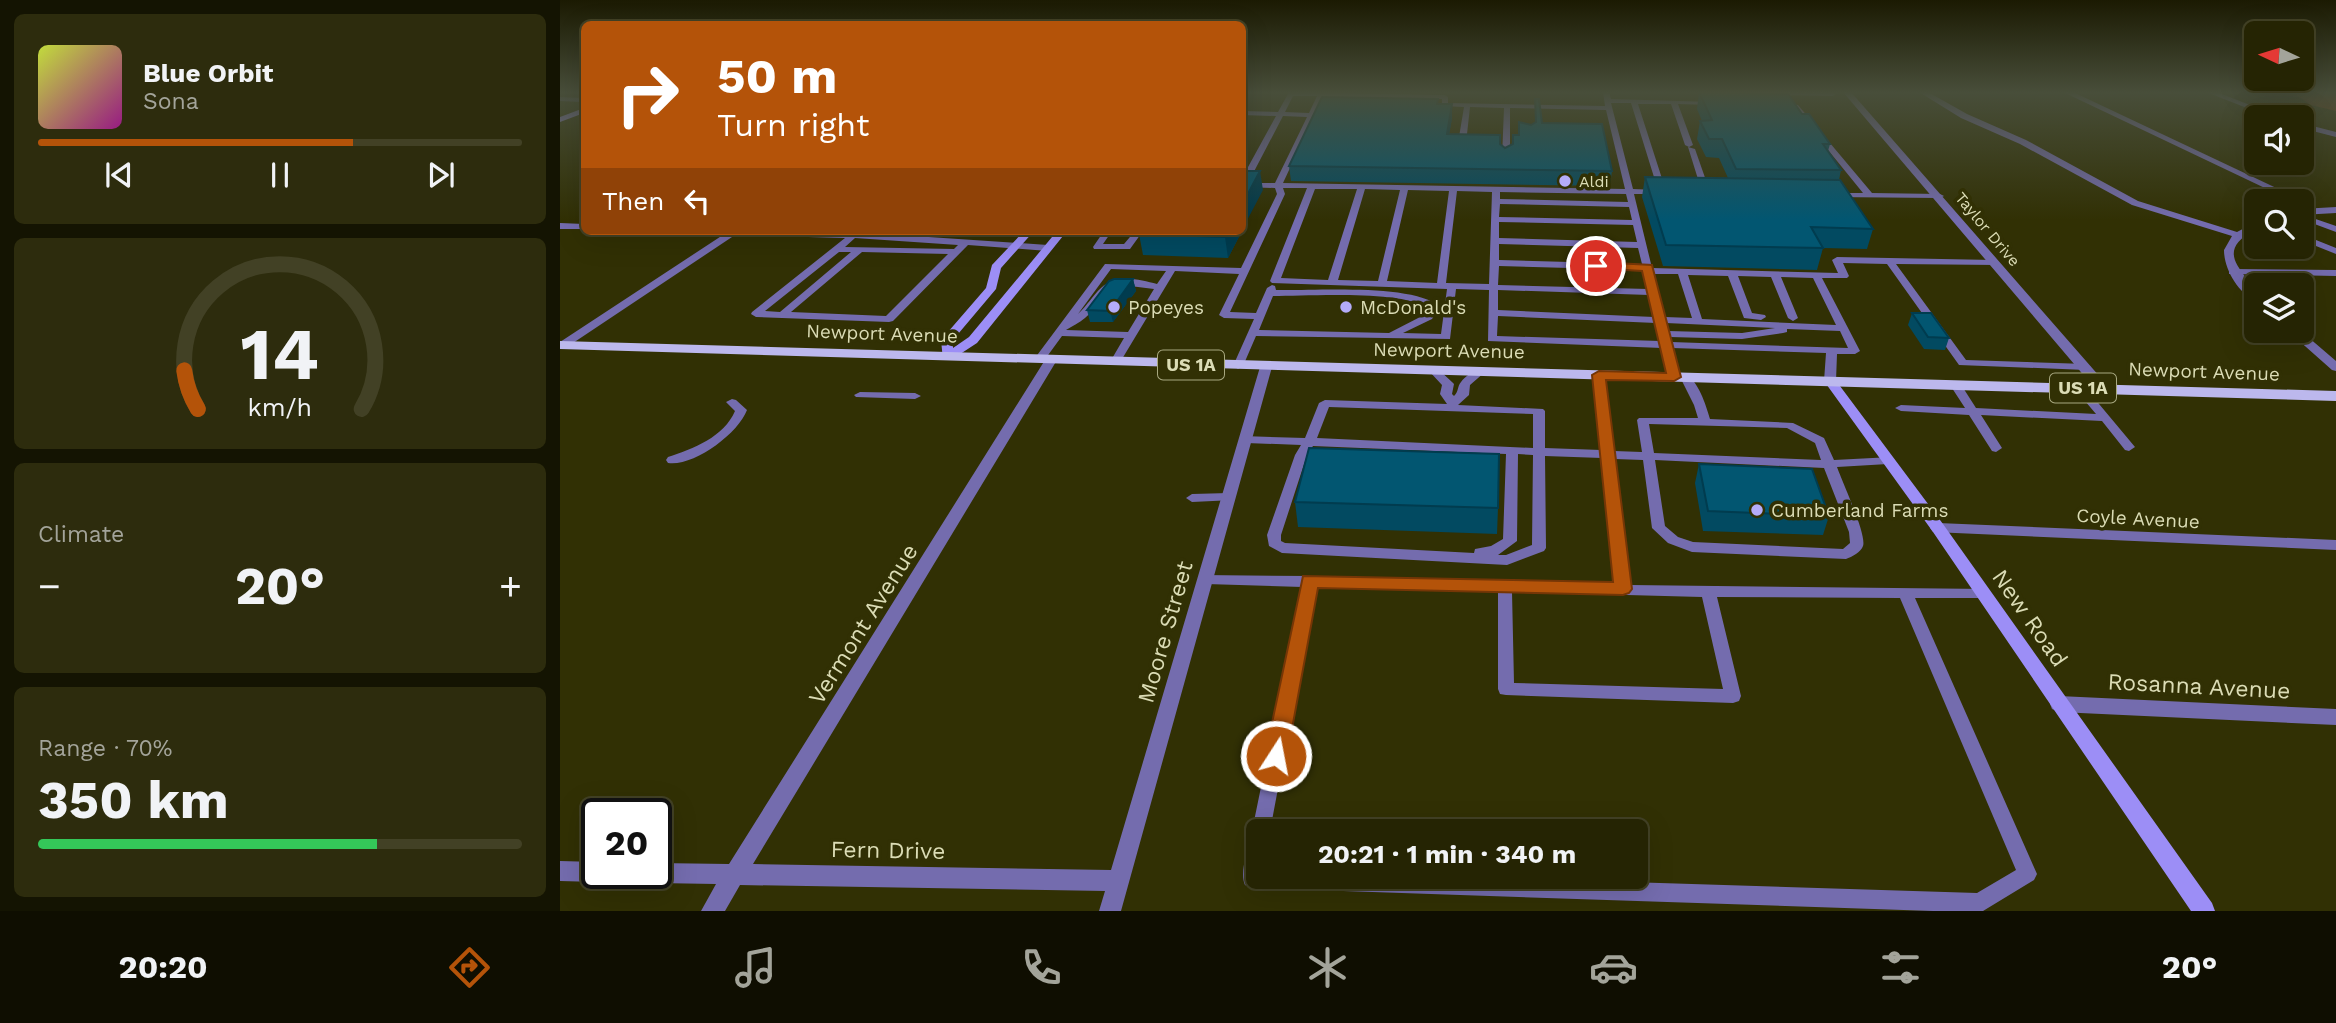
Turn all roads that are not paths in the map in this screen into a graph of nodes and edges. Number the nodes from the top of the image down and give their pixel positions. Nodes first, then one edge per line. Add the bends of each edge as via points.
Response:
1 (1270, 135) edge
2 (1303, 135) edge
3 (1463, 135) edge
4 (1506, 135) edge
5 (1616, 135) edge
6 (1644, 135) edge
7 (1685, 135) edge
8 (1820, 135) edge
9 (1885, 135) edge
10 (2006, 135) edge
11 (2157, 135) edge
12 (1462, 144) edge
13 (1506, 158) edge
14 (1246, 178) edge
15 (1246, 185) edge
16 (1278, 185) junction
17 (1312, 186) junction
18 (1362, 187) junction
19 (1405, 187) junction
20 (1453, 188) junction
21 (1496, 189) junction
22 (2272, 189) edge
23 (1629, 191) junction
24 (1662, 192) junction
25 (1673, 192) edge
26 (1695, 192) edge
27 (1706, 192) junction
28 (1719, 193) edge
29 (1829, 195) edge
30 (1870, 195) junction
31 (1940, 196) junction
32 (1496, 201) junction
33 (1632, 205) junction
34 (2314, 209) edge
35 (2336, 210) edge
36 (2319, 211) junction
37 (2314, 212) edge
38 (1495, 219) junction
39 (2314, 220) edge
40 (1637, 223) junction
41 (560, 226) edge
42 (581, 226) edge
43 (2336, 229) edge
44 (2244, 231) edge
45 (2238, 234) junction
46 (728, 235) edge
47 (854, 235) joint
48 (1025, 235) edge
49 (1059, 235) edge
50 (1105, 235) edge
51 (1136, 235) edge
52 (1495, 241) junction
53 (966, 242) junction
54 (2314, 242) edge
55 (1642, 245) junction
56 (1015, 246) junction
57 (1048, 248) junction
58 (836, 249) junction
59 (859, 250) junction
60 (2336, 251) edge
61 (956, 252) junction
62 (1889, 260) junction
63 (1494, 263) junction
64 (1994, 263) junction
65 (1172, 268) junction
66 (1246, 269) junction
67 (1648, 269) junction
68 (1682, 272) junction
69 (2232, 272) junction
70 (1732, 273) junction
71 (2336, 273) edge
72 (1774, 274) junction
73 (1816, 275) junction
74 (1275, 281) junction
75 (1332, 283) junction
76 (1382, 284) junction
77 (1410, 285) junction
78 (1446, 285) junction
79 (2244, 285) edge
80 (1156, 286) junction
81 (1494, 287) junction
82 (1654, 292) junction
83 (1269, 293) junction
84 (1408, 296) junction
85 (1493, 313) junction
86 (782, 315) junction
87 (1260, 316) junction
88 (1660, 318) junction
89 (1793, 318) junction
90 (1697, 320) junction
91 (1841, 324) junction
92 (1815, 326) junction
93 (1062, 329) junction
94 (1253, 332) junction
95 (1131, 335) junction
96 (1386, 336) junction
97 (1665, 339) junction
98 (2308, 343) edge
99 (562, 345) edge
100 (1832, 350) junction
101 (947, 357) junction
102 (1045, 360) junction
103 (1115, 362) junction
104 (1238, 366) junction
105 (1266, 367) junction
106 (2085, 367) junction
107 (2336, 367) edge
108 (1434, 371) junction
109 (1480, 372) junction
110 (1599, 375) junction
111 (1680, 377) junction
112 (1830, 381) junction
113 (1956, 385) junction
114 (2080, 388) junction
115 (2102, 388) junction
116 (860, 395) dead end
117 (915, 396) dead end
118 (2336, 396) edge
119 (732, 402) dead end
120 (1452, 405) junction
121 (1900, 408) dead end
122 (1974, 413) junction
123 (2105, 418) junction
124 (1713, 427) junction
125 (1246, 439) junction
126 (1310, 441) junction
127 (1996, 447) dead end
128 (2129, 447) dead end
129 (1512, 451) junction
130 (1540, 452) junction
131 (1606, 454) junction
132 (1648, 456) junction
133 (672, 460) dead end
134 (1888, 460) junction
135 (1830, 464) junction
136 (1229, 497) junction
137 (1192, 498) dead end
138 (1938, 528) junction
139 (2336, 545) edge
140 (1423, 555) junction
141 (1206, 579) junction
142 (1310, 581) junction
143 (1505, 584) junction
144 (1623, 589) junction
145 (1707, 592) junction
146 (1905, 592) junction
147 (1983, 593) junction
148 (2059, 704) junction
149 (2336, 717) edge
150 (1263, 819) edge
151 (560, 871) edge
152 (581, 872) edge
153 (672, 873) edge
154 (735, 874) junction
155 (1119, 881) junction
156 (1555, 889) edge
157 (712, 911) edge
158 (1110, 911) edge
159 (2204, 911) edge

1 - 14 lane
2 - 16 lane
3 - 12 lane
4 - 13 lane
5 - 23 lane
6 - 24 lane
7 - 27 lane
8 - 30 lane
9 - 31 street, Taylor Drive
10 - 45 street via 2135,203
11 - 22 street
15 - 16 lane
16 - 17 lane
16 - 66 lane via 1281,194
17 - 18 lane
17 - 74 lane
18 - 19 lane
18 - 75 lane
19 - 20 lane
19 - 76 lane
20 - 21 lane
20 - 78 lane
21 - 23 lane
21 - 32 lane
23 - 24 lane
23 - 33 lane
24 - 25 lane
26 - 27 lane
27 - 28 lane
29 - 30 lane
30 - 31 lane
31 - 64 street, Taylor Drive
32 - 33 lane
32 - 38 lane
33 - 40 lane
34 - 36 street
35 - 36 street
36 - 37 street
38 - 40 lane
38 - 52 lane
39 - 43 lane
40 - 55 lane
41 - 42 lane
44 - 45 street
45 - 69 street via 2229,253
46 - 99 lane
47 - 53 lane
47 - 58 lane
48 - 56 street
49 - 57 street
50 - 51 lane via 1097,247 1127,247
52 - 55 lane
52 - 63 lane
53 - 56 lane
53 - 61 lane
54 - 60 lane
55 - 67 lane
56 - 57 lane
56 - 101 street via 996,267 991,289 947,340
57 - 101 street via 974,340
58 - 59 lane
58 - 86 lane via 755,314
59 - 61 lane
59 - 86 lane
61 - 86 lane via 888,319
62 - 64 lane
62 - 73 lane via 1837,260 1844,276
62 - 106 lane via 1963,363
63 - 67 lane
63 - 81 lane
64 - 106 street, Taylor Drive
65 - 66 lane
65 - 80 lane
65 - 93 lane via 1108,266
66 - 87 lane via 1224,315
67 - 68 lane
67 - 82 lane
68 - 70 lane
68 - 90 lane
69 - 71 lane
69 - 79 street
70 - 72 lane
70 - 89 lane via 1748,316
72 - 73 lane
72 - 89 lane
73 - 91 lane
74 - 75 lane
74 - 83 lane
75 - 76 lane
76 - 77 lane
77 - 78 lane
77 - 84 lane
78 - 81 lane
78 - 96 lane via 1446,337
80 - 93 lane via 1114,282 1100,291 1083,318
80 - 95 lane
81 - 82 lane
81 - 85 lane
82 - 88 lane
83 - 84 lane
83 - 87 lane
84 - 96 lane via 1431,302 1437,321 1429,330
85 - 88 lane
85 - 97 lane via 1492,339
87 - 94 lane
88 - 90 lane
88 - 97 lane
89 - 91 lane
90 - 92 lane
91 - 92 lane
91 - 100 lane via 1855,351
92 - 97 lane via 1742,336
93 - 95 lane
93 - 102 lane
94 - 96 lane
94 - 104 lane
95 - 103 lane
97 - 100 lane
97 - 111 lane
98 - 107 street
99 - 101 main road, Newport Avenue / US 1A
100 - 112 lane
101 - 102 main road, Newport Avenue / US 1A
102 - 103 main road, Newport Avenue / US 1A
102 - 154 street, Vermont Avenue
103 - 104 main road, Newport Avenue / US 1A
104 - 105 main road, Newport Avenue / US 1A
105 - 108 main road, Newport Avenue / US 1A
105 - 125 street, Moore Street
106 - 115 street, Taylor Drive
108 - 109 main road, Newport Avenue / US 1A
108 - 120 lane via 1447,384
109 - 110 main road, Newport Avenue / US 1A
109 - 120 lane via 1465,384 1462,396
110 - 111 main road, Newport Avenue / US 1A
110 - 131 lane
111 - 112 main road, Newport Avenue / US 1A
111 - 124 lane
112 - 113 main road, Newport Avenue / US 1A
112 - 134 street, New Road
113 - 114 main road, Newport Avenue / US 1A
113 - 122 lane
114 - 115 main road, Newport Avenue / US 1A
114 - 123 lane
115 - 118 main road, Newport Avenue / US 1A
116 - 117 lane
119 - 133 lane via 741,410 736,419 701,451
120 - 126 lane via 1325,403
120 - 130 lane via 1539,411
121 - 122 lane
122 - 123 lane
122 - 127 lane
123 - 128 lane
124 - 132 lane via 1686,428 1643,420
124 - 135 lane via 1774,431 1789,425 1820,441
125 - 126 lane
125 - 136 street, Moore Street
126 - 129 lane
126 - 140 lane via 1274,543 1282,548
129 - 130 lane
129 - 140 lane via 1510,541 1494,551
130 - 131 lane
130 - 140 lane via 1539,548 1507,560
131 - 132 lane
131 - 144 lane
132 - 135 lane via 1692,454
132 - 135 lane via 1660,528 1674,540 1692,547 1846,554 1857,545 1856,532
134 - 135 lane
134 - 138 street, New Road
136 - 137 lane
136 - 141 street, Moore Street
138 - 139 street, Coyle Avenue
138 - 147 street, New Road
141 - 142 lane
141 - 155 street, Moore Street
142 - 143 lane
142 - 150 lane
143 - 144 lane
143 - 145 lane via 1506,689 1733,696
144 - 145 lane
145 - 146 lane
146 - 147 lane
146 - 156 lane via 2027,874 1979,903
147 - 148 street, New Road
148 - 149 street, Rosanna Avenue
148 - 159 street, New Road
151 - 152 street
153 - 154 street, Fern Drive
154 - 155 street, Fern Drive
154 - 157 street, Vermont Avenue
155 - 158 street, Moore Street

